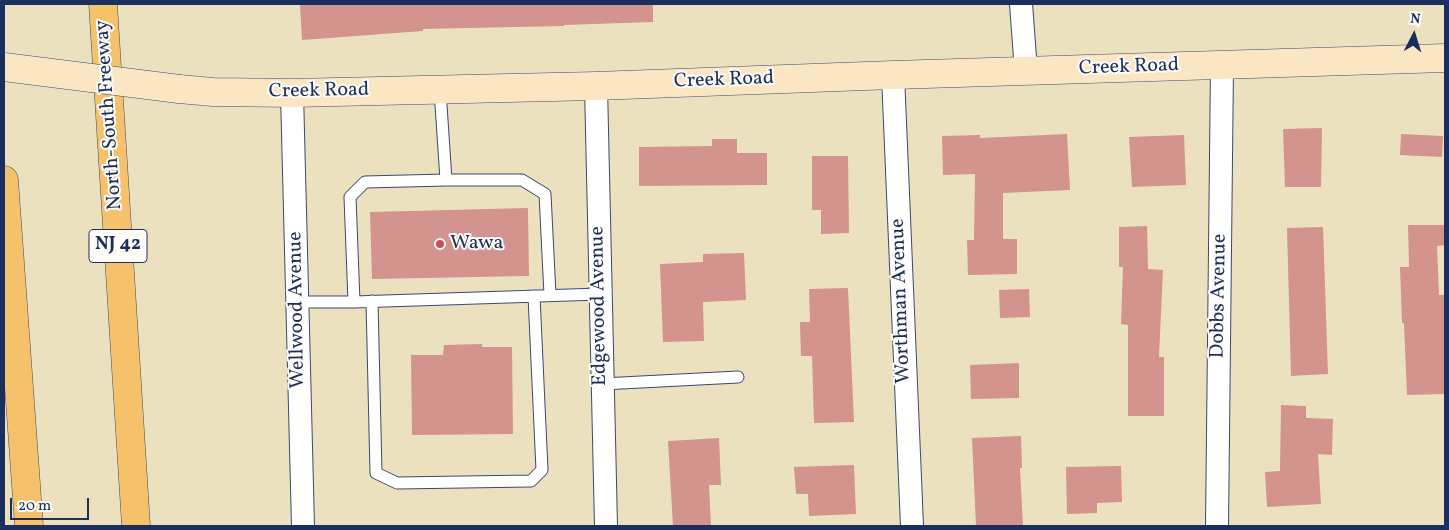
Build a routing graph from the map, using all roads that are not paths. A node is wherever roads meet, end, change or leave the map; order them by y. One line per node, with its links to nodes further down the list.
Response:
1 (103, 4): 22 (highway, North-South Freeway / NJ 42)
2 (1021, 4): 6 (street)
3 (1445, 58): 4 (main road, Creek Road)
4 (1222, 65): 6 (main road, Creek Road); 26 (street, Dobbs Avenue)
5 (4, 67): 10 (main road, Creek Road, bridge)
6 (1026, 71): 7 (main road, Creek Road)
7 (893, 75): 8 (main road, Creek Road); 25 (street, Worthman Avenue)
8 (596, 86): 9 (main road, Creek Road); 13 (street, Edgewood Avenue)
9 (440, 90): 10 (main road, Creek Road); 12 (lane)
10 (292, 93): 17 (street, Wellwood Avenue)
11 (4, 180): 21 (highway)
12 (446, 180): 14 (lane); 18 (lane)
13 (600, 294): 14 (lane); 20 (street, Edgewood Avenue)
14 (550, 295): 15 (lane)
15 (534, 296): 16 (lane); 16 (lane)
16 (372, 301): 18 (lane)
17 (298, 302): 18 (lane); 23 (street, Wellwood Avenue)
18 (354, 302)
19 (738, 377): 20 (lane)
20 (602, 384): 24 (street, Edgewood Avenue)
21 (29, 526)
22 (138, 526)
23 (303, 526)
24 (606, 526)
25 (912, 526)
26 (1218, 526)

